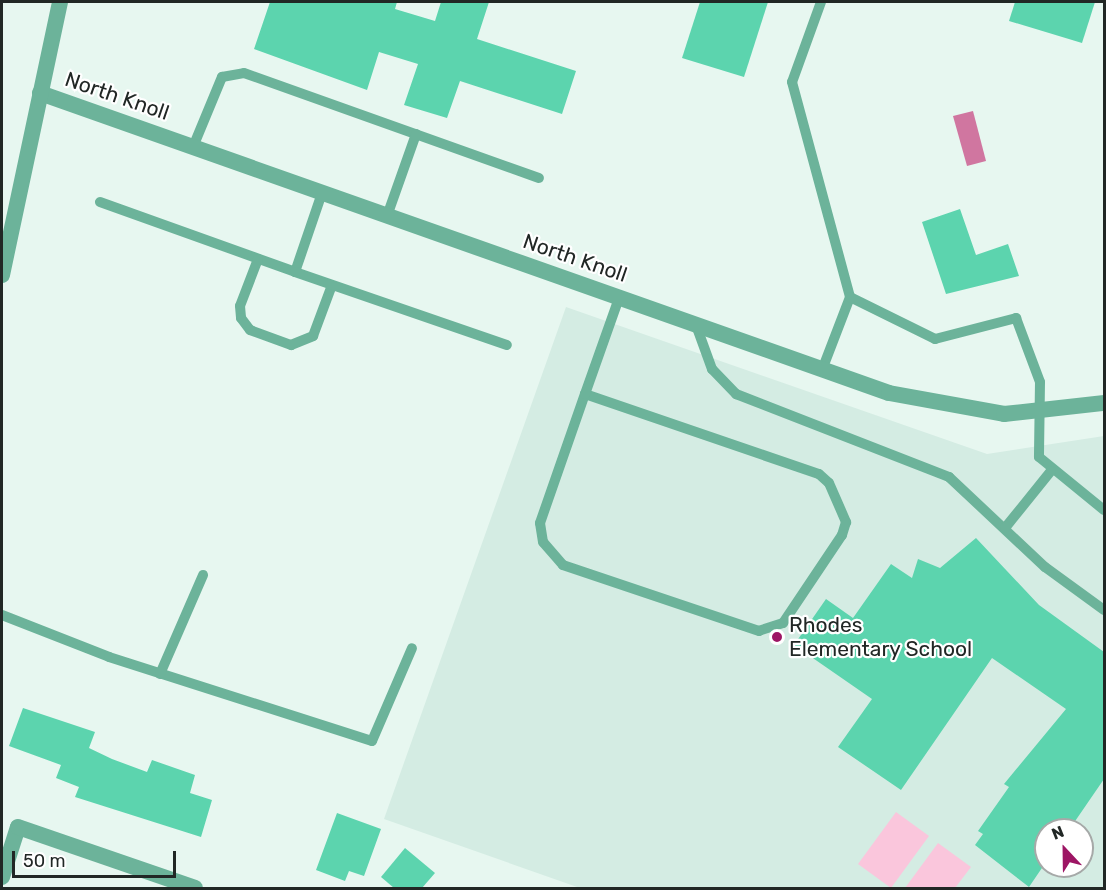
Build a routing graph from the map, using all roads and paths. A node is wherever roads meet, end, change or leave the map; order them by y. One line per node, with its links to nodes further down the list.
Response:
1 (60, 2): 3 (street)
2 (820, 2): 14 (lane)
3 (40, 93): 5 (street, North Knoll); 12 (street)
4 (416, 134): 5 (lane); 6 (lane); 9 (lane)
5 (193, 147): 7 (street, North Knoll)
6 (539, 178)
7 (322, 192): 9 (street, North Knoll); 11 (lane)
8 (100, 202): 10 (lane)
9 (387, 216): 15 (street, North Knoll)
10 (258, 259): 11 (lane); 13 (lane)
11 (295, 272): 13 (lane)
12 (2, 275)
13 (332, 285): 17 (lane)
14 (850, 297): 18 (lane); 21 (lane)
15 (619, 298): 16 (street, North Knoll); 19 (lane)
16 (696, 325): 18 (street, North Knoll); 24 (lane)
17 (507, 345)
18 (822, 370): 21 (street, North Knoll)
19 (585, 394): 19 (lane)
20 (1104, 403): 21 (street, North Knoll)
21 (1038, 413): 22 (lane)
22 (1051, 471): 23 (lane); 24 (lane)
23 (1104, 510)
24 (1005, 528): 26 (lane)
25 (203, 575): 29 (lane)
26 (1104, 610)
27 (2, 615): 29 (lane)
28 (412, 648): 29 (lane)
29 (160, 674)
30 (2, 877): 31 (street)
31 (195, 888)

